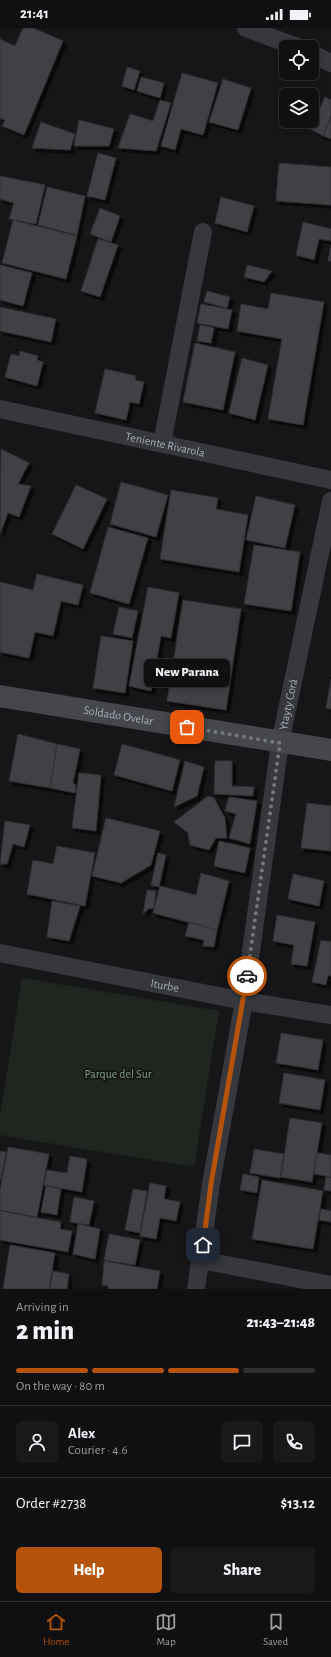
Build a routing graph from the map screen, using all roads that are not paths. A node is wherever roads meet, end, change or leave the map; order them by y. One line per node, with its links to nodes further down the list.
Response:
1 (246, 28): 2 (street)
2 (279, 40)
3 (319, 57): 4 (street)
4 (331, 63)
5 (203, 232): 7 (street)
6 (0, 409): 7 (street, Teniente Rivarola)
7 (162, 444): 8 (street, Teniente Rivarola)
8 (331, 480)
9 (331, 501): 11 (street, Ytayty Corá)
10 (0, 696): 11 (main road, Soldado Ovelar)
11 (280, 743): 12 (main road, Soldado Ovelar); 14 (street, Ytayty Corá)
12 (331, 750)
13 (0, 953): 14 (street, Iturbe)
14 (244, 1000): 15 (street, Iturbe); 16 (street, Ytayty Corá)
15 (331, 1015)
16 (201, 1260): 17 (street); 18 (street, Ytayty Corá)
17 (331, 1285)
18 (196, 1289)

